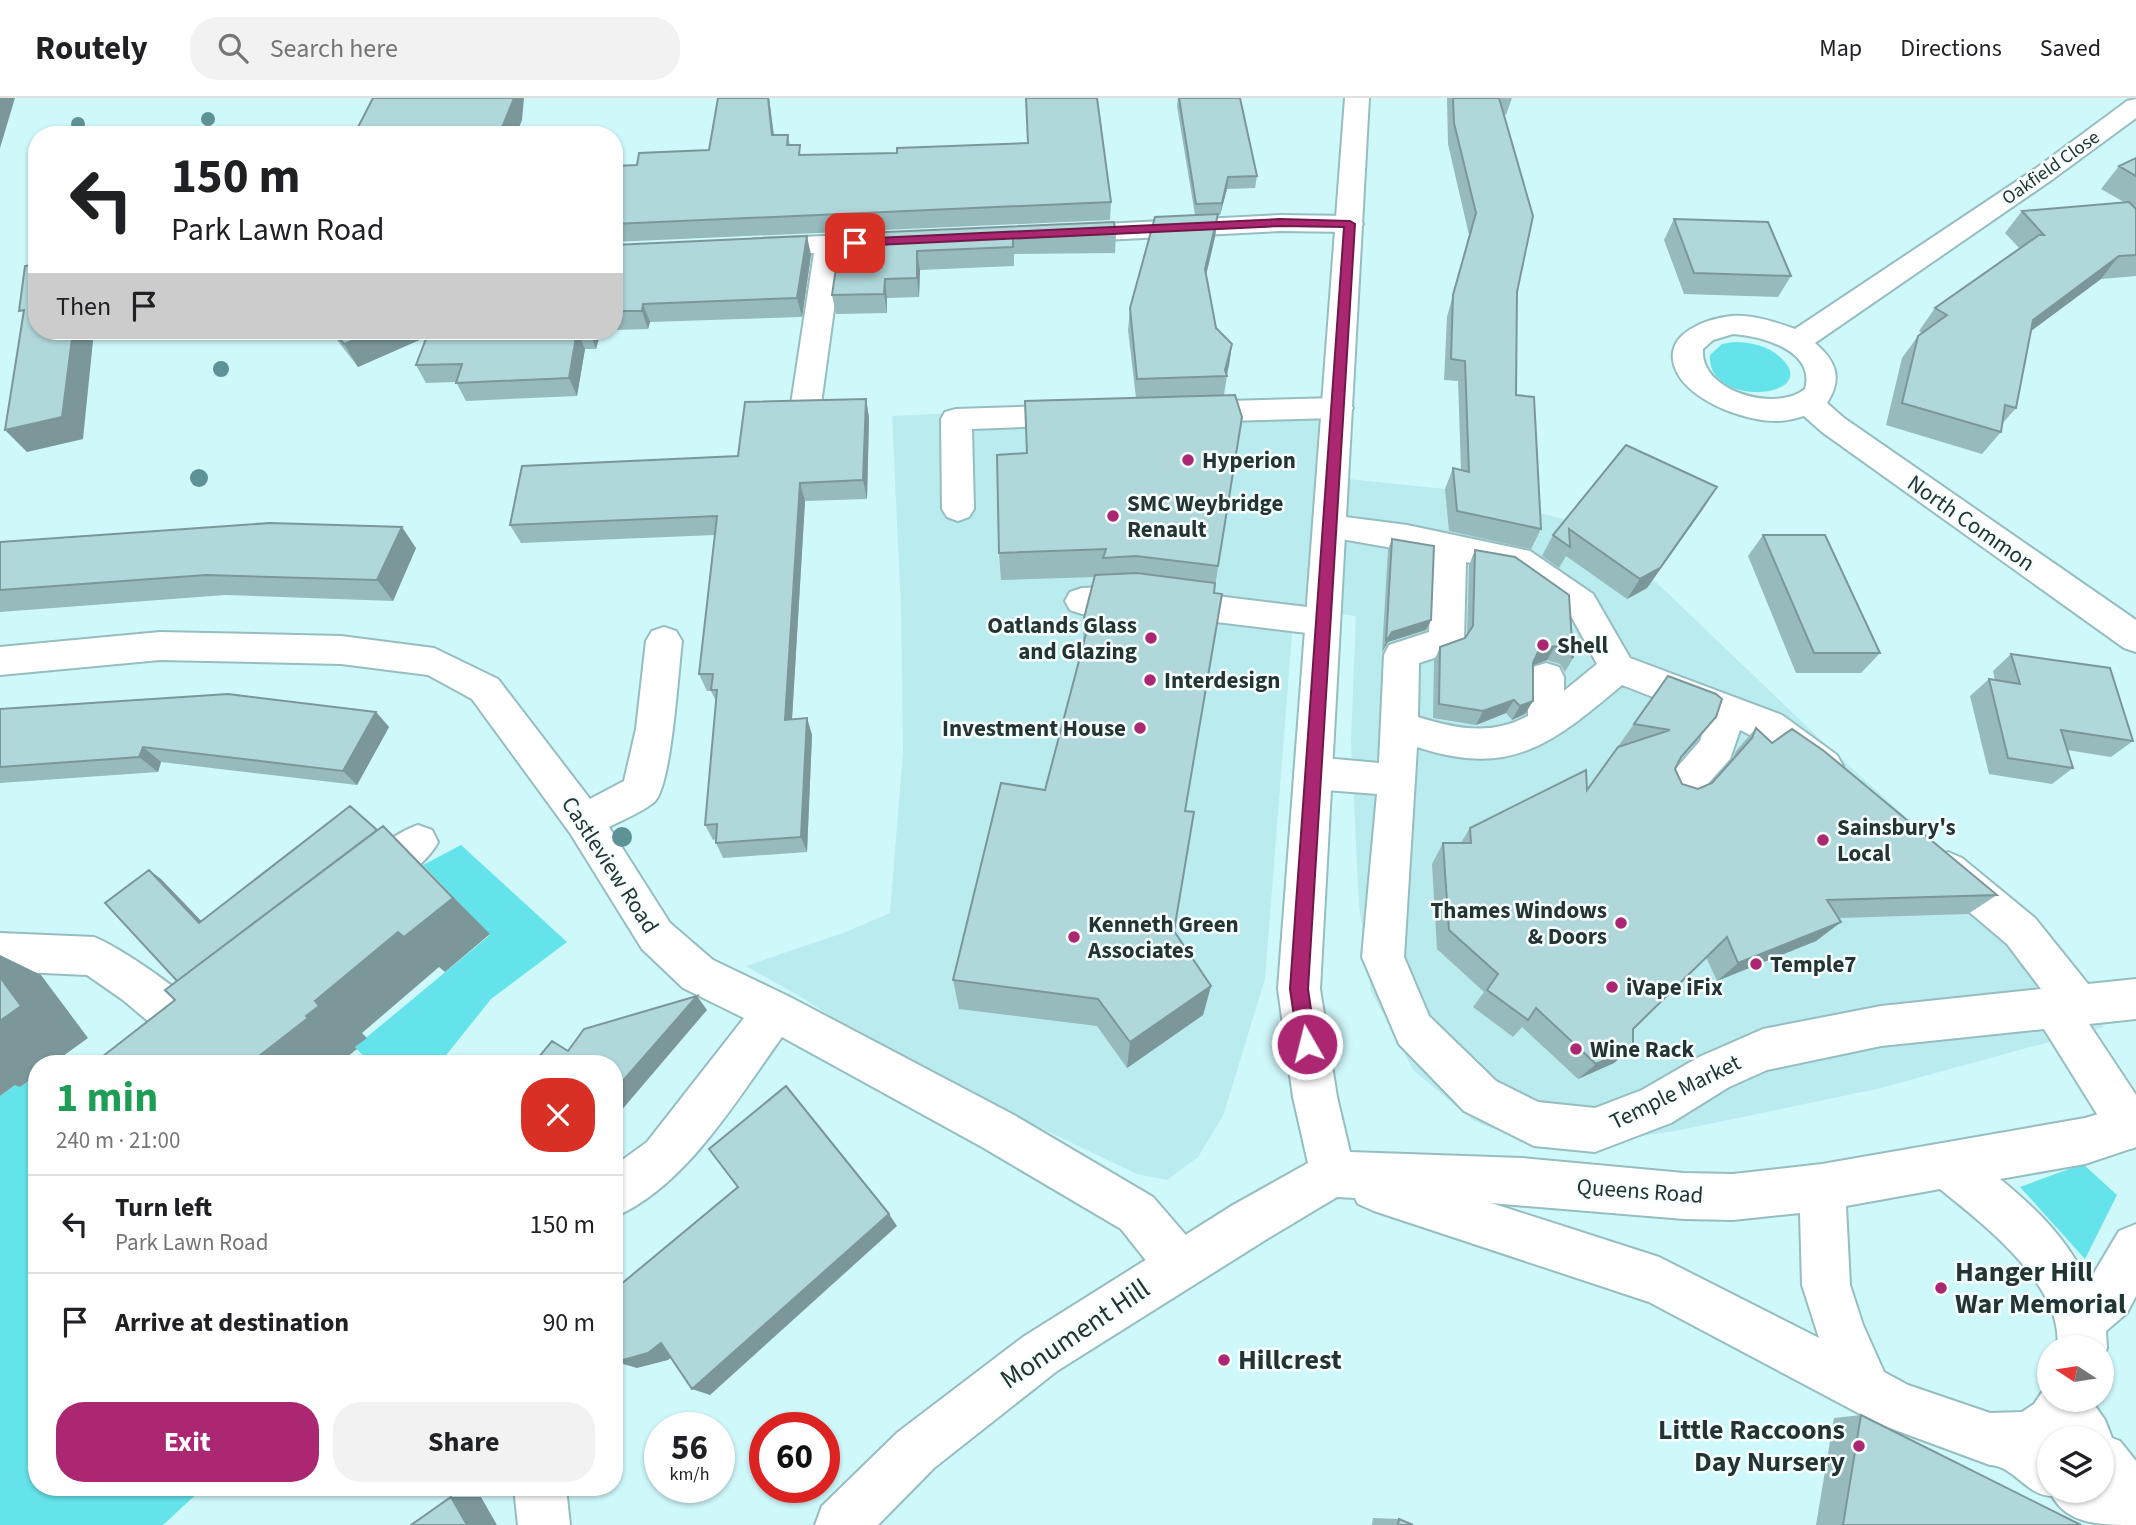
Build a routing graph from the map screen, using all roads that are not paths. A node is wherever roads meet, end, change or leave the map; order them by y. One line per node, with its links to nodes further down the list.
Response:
1 (1357, 98): 3 (street)
2 (2136, 107): 8 (street, Oakfield Close)
3 (1350, 224): 4 (street); 11 (street)
4 (1034, 235)
5 (911, 240): 6 (street)
6 (829, 244): 7 (street); 10 (street)
7 (735, 248)
8 (1796, 342): 9 (street); 9 (street)
9 (1809, 403): 21 (street, North Common)
10 (807, 404)
11 (1338, 408): 12 (street); 15 (street)
12 (1161, 413)
13 (1107, 414): 14 (street)
14 (958, 509)
15 (1330, 527): 16 (street); 20 (street)
16 (1473, 553): 17 (street); 28 (street, Temple Market)
17 (1536, 572): 19 (street); 24 (street)
18 (1082, 601): 20 (street)
19 (1541, 612)
20 (1323, 622): 29 (street)
21 (2136, 638)
22 (664, 641): 33 (street)
23 (0, 661): 33 (street, Castleview Road)
24 (1618, 668): 26 (street); 27 (street)
25 (1546, 677): 27 (street)
26 (1727, 709): 31 (street); 32 (street)
27 (1546, 724): 28 (street)
28 (1399, 725): 30 (street, Temple Market)
29 (1313, 774): 30 (street); 45 (street)
30 (1397, 780): 43 (street, Temple Market)
31 (1847, 785)
32 (1678, 792)
33 (584, 821): 41 (street, Castleview Road)
34 (418, 842): 36 (street)
35 (1919, 845): 40 (street)
36 (332, 908)
37 (0, 952): 38 (street)
38 (215, 999)
39 (2136, 999): 40 (street, Temple Market)
40 (2067, 1007): 42 (street); 43 (street, Temple Market)
41 (775, 1010): 46 (street); 50 (street, Castleview Road)
42 (2134, 1126): 44 (street, Queens Road)
43 (1595, 1130): 48 (street)
44 (1946, 1165): 47 (street, Queens Road); 51 (street)
45 (1333, 1174): 48 (street, Queens Road); 50 (street, Monument Hill); 52 (street)
46 (623, 1187)
47 (1822, 1187): 48 (street, Queens Road); 52 (street)
48 (1595, 1188)
49 (2136, 1248): 51 (street)
50 (1180, 1265): 62 (street, Monument Hill)
51 (2081, 1335)
52 (1867, 1391): 54 (street)
53 (2072, 1415): 54 (street)
54 (2009, 1440): 55 (street)
55 (2037, 1462)
56 (2114, 1474): 58 (street)
57 (541, 1496): 61 (street)
58 (2136, 1502)
59 (2093, 1503): 60 (street)
60 (2136, 1522)
61 (544, 1525)
62 (841, 1525)

